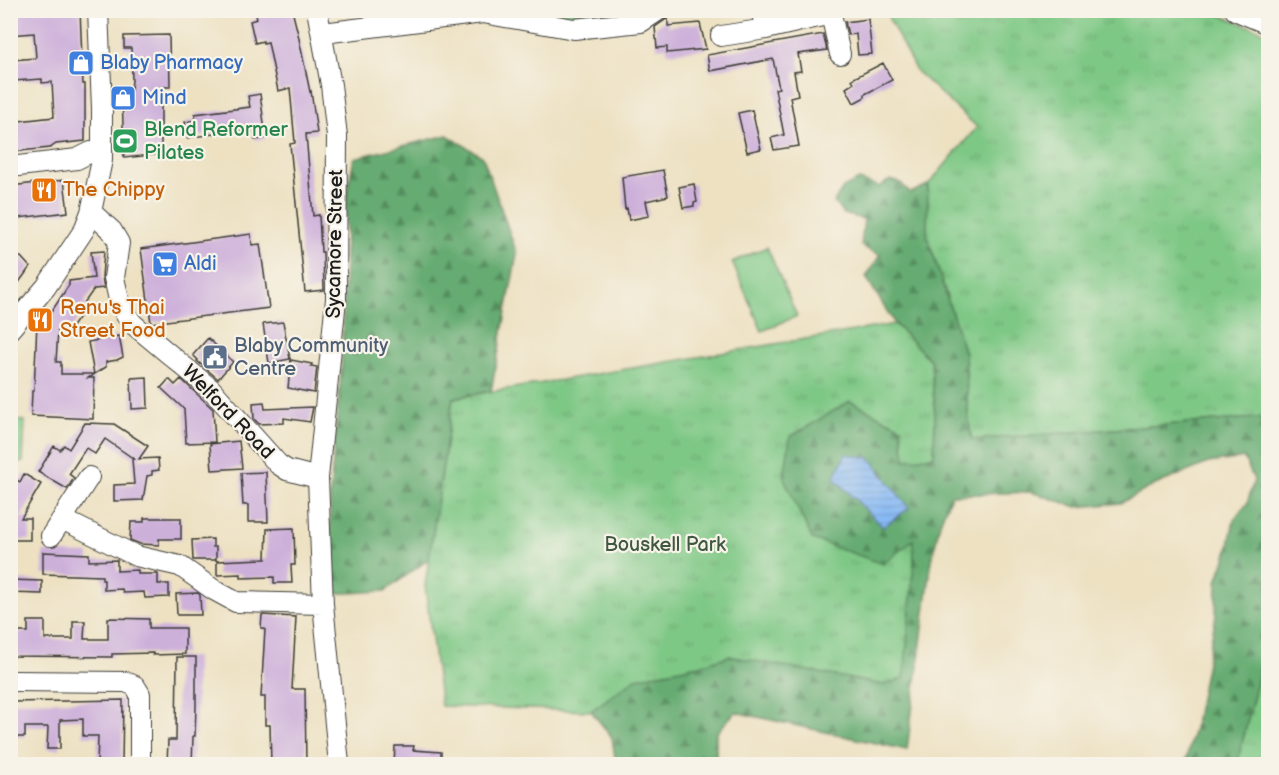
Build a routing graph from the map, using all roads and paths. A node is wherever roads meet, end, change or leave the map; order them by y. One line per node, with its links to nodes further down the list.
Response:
1 (98, 10): 12 (street)
2 (317, 10): 7 (street, Sycamore Street)
3 (659, 10): 7 (street)
4 (1235, 10): 5 (street)
5 (1266, 19)
6 (763, 20): 8 (street); 9 (street)
7 (323, 33): 15 (street, Sycamore Street)
8 (721, 36)
9 (840, 54)
10 (91, 152): 11 (street)
11 (10, 167)
12 (91, 212): 13 (street); 15 (street, Welford Road)
13 (10, 329)
14 (88, 477): 16 (street)
15 (318, 478): 18 (street)
16 (62, 519): 17 (street); 18 (street)
17 (51, 536)
18 (323, 604): 21 (street)
19 (10, 681): 20 (street)
20 (140, 765)
21 (339, 765)

